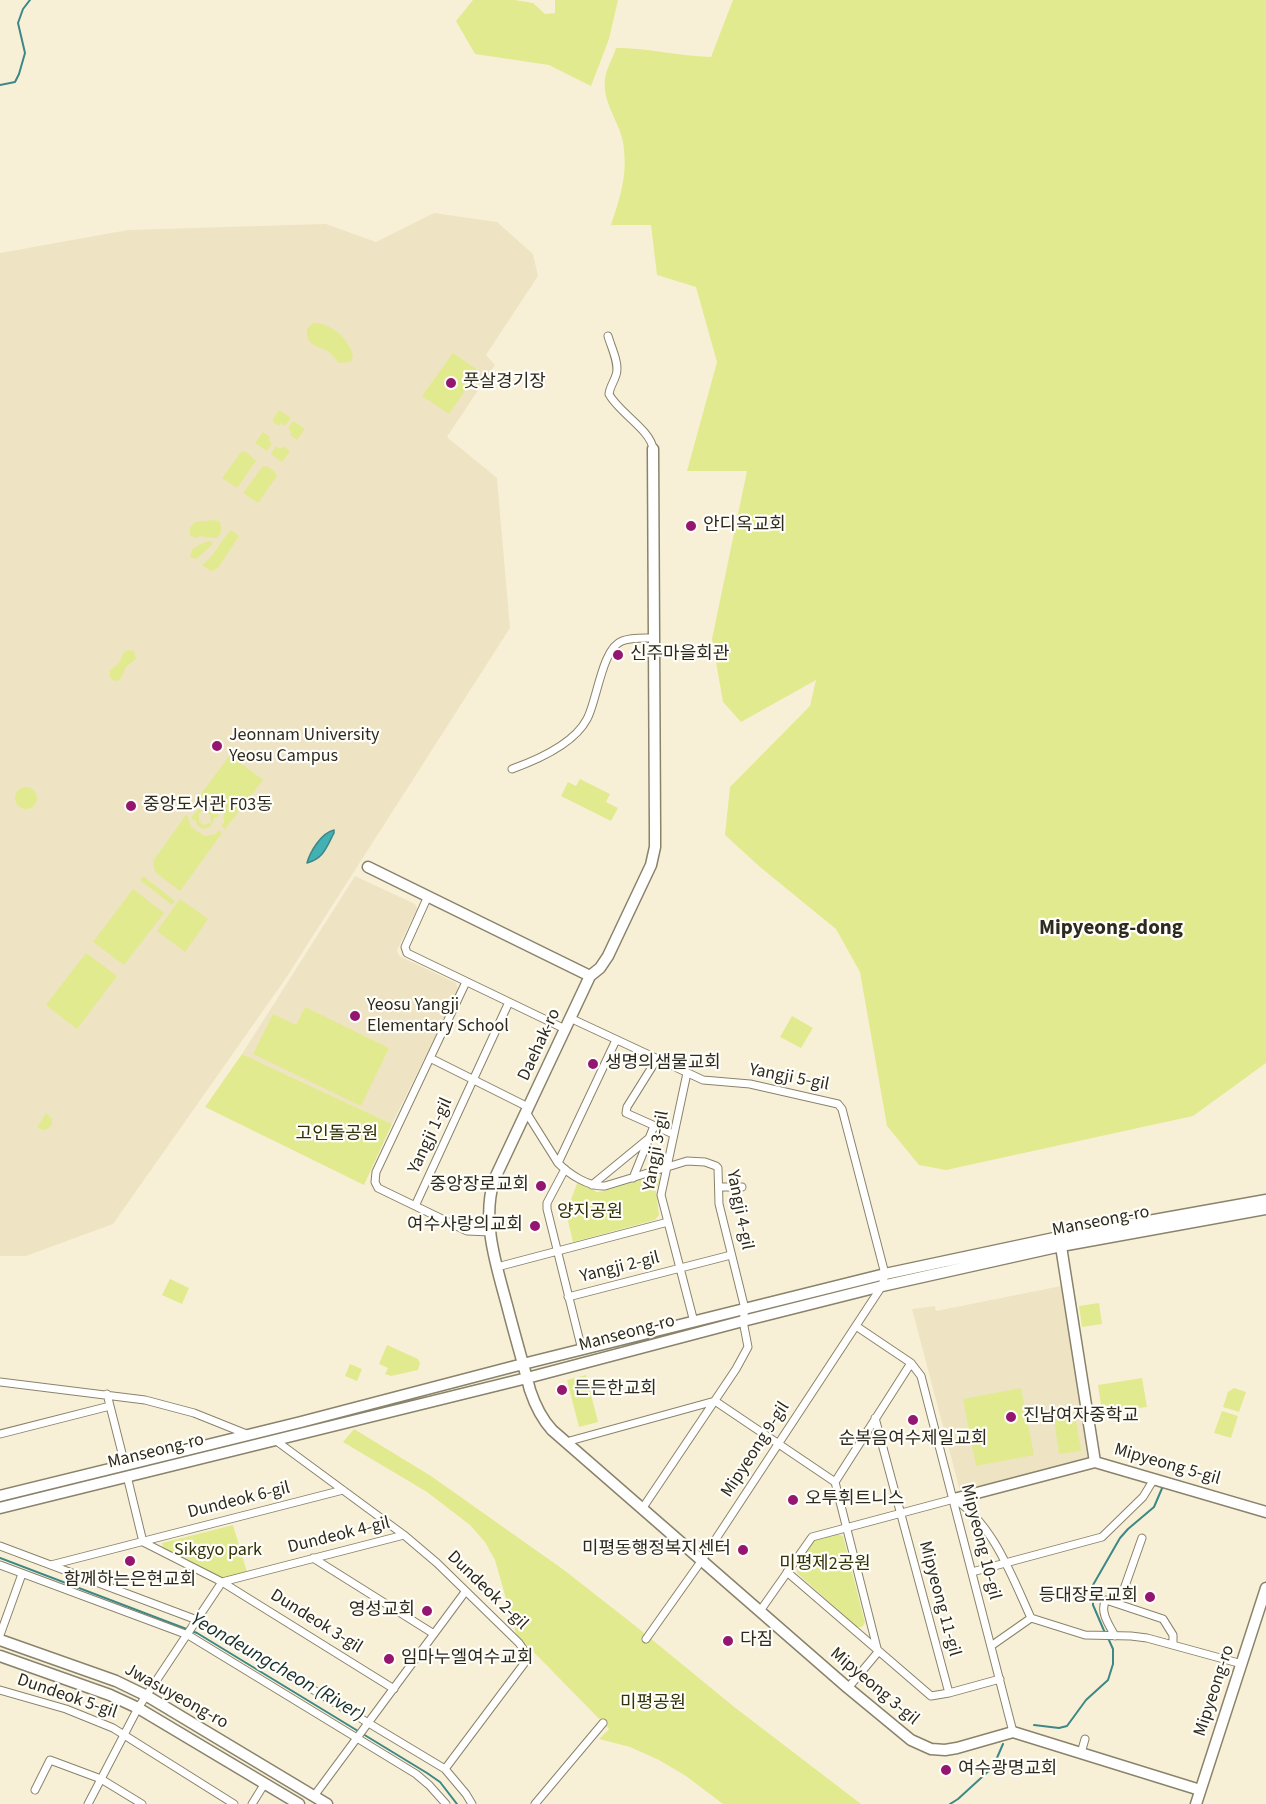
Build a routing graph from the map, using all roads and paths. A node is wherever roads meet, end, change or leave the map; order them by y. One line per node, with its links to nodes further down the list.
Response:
1 (608, 336): 2 (street)
2 (653, 449): 3 (street, Daehak-ro)
3 (654, 638): 4 (street); 7 (street, Daehak-ro)
4 (512, 769)
5 (368, 867): 6 (street)
6 (428, 896): 7 (street); 8 (street)
7 (590, 976): 10 (street, Daehak-ro)
8 (466, 982): 9 (street); 13 (street, Yangji 1-gil)
9 (509, 1002): 11 (street); 16 (street, Yangji 1-gil)
10 (570, 1018): 11 (street, Daehak-ro); 12 (street, Yangji 5-gil)
11 (565, 1029): 17 (street, Daehak-ro)
12 (616, 1040): 14 (street, Yangji 5-gil); 21 (street)
13 (430, 1058): 16 (street); 29 (street, Yangji 1-gil)
14 (657, 1059): 15 (street, Yangji 5-gil); 18 (street)
15 (687, 1073): 19 (street, Yangji 3-gil); 38 (street, Yangji 5-gil)
16 (474, 1079): 17 (street); 29 (street, Yangji 1-gil)
17 (527, 1109): 21 (street); 32 (street, Daehak-ro)
18 (654, 1126): 19 (street); 20 (street)
19 (674, 1134): 22 (street, Yangji 3-gil)
20 (648, 1139): 24 (street); 25 (street)
21 (558, 1163): 23 (street)
22 (666, 1167): 24 (street); 26 (street, Yangji 4-gil); 31 (street, Yangji 3-gil)
23 (565, 1170): 25 (street); 34 (street, Yangji 2-gil)
24 (633, 1178): 25 (street)
25 (592, 1185)
26 (718, 1187): 27 (street); 35 (street, Yangji 4-gil)
27 (742, 1187)
28 (1266, 1200): 33 (street, Manseong-ro)
29 (415, 1206): 32 (street, Yangji 1-gil)
30 (1266, 1209): 33 (street, Manseong-ro)
31 (668, 1222): 34 (street, Yangji 2-gil); 37 (street, Yangji 3-gil)
32 (491, 1232): 36 (street, Daehak-ro)
33 (1060, 1242): 38 (street, Manseong-ro); 39 (street, Manseong-ro); 58 (street)
34 (556, 1251): 36 (street, Yangji 2-gil); 40 (street, Yangji 2-gil)
35 (732, 1255): 37 (street); 41 (street, Yangji 4-gil)
36 (497, 1267): 46 (street, Daehak-ro)
37 (679, 1268): 40 (street, Yangji 2-gil); 42 (street, Yangji 3-gil)
38 (885, 1274): 39 (street, Mipyeong 9-gil); 41 (street, Manseong-ro)
39 (882, 1286): 41 (street, Manseong-ro); 43 (street, Mipyeong 9-gil)
40 (568, 1297): 44 (street, Yangji 2-gil)
41 (744, 1315): 42 (street, Manseong-ro); 47 (street, Manseong-ro); 50 (street)
42 (694, 1322): 44 (street, Manseong-ro)
43 (856, 1326): 45 (street, Mipyeong 10-gil); 57 (street, Mipyeong 9-gil)
44 (582, 1350): 46 (street, Manseong-ro)
45 (911, 1363): 52 (street); 64 (street, Mipyeong 10-gil)
46 (523, 1364): 47 (street, Mipyeong 3-gil); 54 (street, Manseong-ro)
47 (527, 1378): 55 (street, Manseong-ro); 56 (street, Mipyeong 3-gil)
48 (0, 1382): 49 (street)
49 (107, 1394): 51 (street); 54 (street)
50 (715, 1401): 56 (street); 57 (street); 66 (street)
51 (110, 1406): 53 (street); 59 (street)
52 (875, 1418): 61 (street); 68 (street)
53 (0, 1434)
54 (249, 1435): 59 (street, Manseong-ro)
55 (275, 1440): 59 (street, Manseong-ro); 62 (street, Dundeok 2-gil)
56 (566, 1442): 66 (street, Mipyeong 3-gil)
57 (778, 1444): 61 (street); 75 (street, Mipyeong 9-gil)
58 (1095, 1461): 60 (street, Mipyeong 5-gil); 64 (street, Mipyeong 5-gil)
59 (126, 1471): 63 (street, Manseong-ro); 65 (street, Manseong-ro); 72 (street)
60 (1154, 1479): 67 (street, Mipyeong 5-gil); 76 (street)
61 (835, 1482): 69 (street)
62 (343, 1490): 70 (street, Dundeok 2-gil); 72 (street, Dundeok 6-gil)
63 (0, 1496)
64 (954, 1499): 68 (street); 76 (street); 80 (street, Mipyeong 10-gil)
65 (0, 1508)
66 (642, 1509): 75 (street, Mipyeong 3-gil)
67 (1266, 1512)
68 (901, 1513): 69 (street); 104 (street, Mipyeong 11-gil)
69 (846, 1527): 79 (street); 96 (street)
70 (404, 1535): 74 (street, Dundeok 4-gil); 84 (street, Dundeok 2-gil)
71 (1142, 1538): 85 (street)
72 (143, 1542): 78 (street, Dundeok 6-gil); 82 (street)
73 (0, 1546): 78 (street)
74 (313, 1558): 82 (street, Dundeok 4-gil); 89 (street)
75 (702, 1560): 86 (street, Mipyeong 3-gil); 93 (street, Mipyeong 9-gil)
76 (1006, 1563): 80 (street); 87 (street)
77 (0, 1565): 81 (street)
78 (51, 1565): 88 (street)
79 (787, 1572): 86 (street); 96 (street)
80 (972, 1572): 95 (street, Mipyeong 10-gil)
81 (22, 1574): 90 (street); 92 (street)
82 (222, 1582): 88 (street); 102 (street, Dundeok 3-gil)
83 (1266, 1588): 98 (street, Mipyeong-ro)
84 (465, 1592): 89 (street); 117 (street, Dundeok 2-gil)
85 (1119, 1603): 91 (street); 94 (street)
86 (760, 1611): 101 (street, Mipyeong 3-gil)
87 (1031, 1618): 91 (street); 95 (street)
88 (197, 1620): 90 (street); 108 (street)
89 (434, 1634): 102 (street)
90 (188, 1635): 106 (street); 114 (street)
91 (1113, 1636): 94 (street)
92 (0, 1637): 100 (street, Jwasuyeong-ro)
93 (646, 1640)
94 (1173, 1644): 98 (street)
95 (991, 1646): 99 (street, Mipyeong 10-gil)
96 (878, 1652): 101 (street); 104 (street)
97 (1, 1658): 105 (street, Jwasuyeong-ro)
98 (1242, 1664): 120 (street, Mipyeong-ro)
99 (1000, 1679): 104 (street); 111 (street, Mipyeong 10-gil)
100 (116, 1681): 105 (street); 106 (street, Jwasuyeong-ro)
101 (848, 1688): 111 (street, Mipyeong 3-gil)
102 (394, 1689): 108 (street)
103 (0, 1690): 112 (street, Dundeok 5-gil)
104 (949, 1693)
105 (110, 1695): 107 (street, Jwasuyeong-ro)
106 (147, 1696): 107 (street); 109 (street, Jwasuyeong-ro)
107 (138, 1708): 112 (street, Dundeok 5-gil); 113 (street, Jwasuyeong-ro)
108 (369, 1722): 114 (street); 117 (street)
109 (192, 1723): 113 (street); 122 (street, Jwasuyeong-ro)
110 (603, 1723): 131 (street)
111 (1013, 1732): 116 (street)
112 (124, 1734): 118 (street, Dundeok 5-gil); 125 (street, Dundeok 5-gil)
113 (184, 1736): 119 (street, Jwasuyeong-ro)
114 (357, 1739): 122 (street); 129 (street)
115 (1085, 1739): 116 (street)
116 (1081, 1753): 120 (street)
117 (445, 1769): 130 (street)
118 (101, 1779): 121 (street); 123 (street, Dundeok 5-gil); 124 (street)
119 (264, 1783): 126 (street); 127 (street, Jwasuyeong-ro)
120 (1200, 1790): 132 (street, Mipyeong-ro)
121 (35, 1791)
122 (314, 1796): 128 (street, Jwasuyeong-ro)
123 (88, 1804)
124 (142, 1804)
125 (234, 1804)
126 (252, 1804)
127 (299, 1804)
128 (327, 1804)
129 (446, 1804)
130 (472, 1804)
131 (535, 1804)
132 (1196, 1804)

